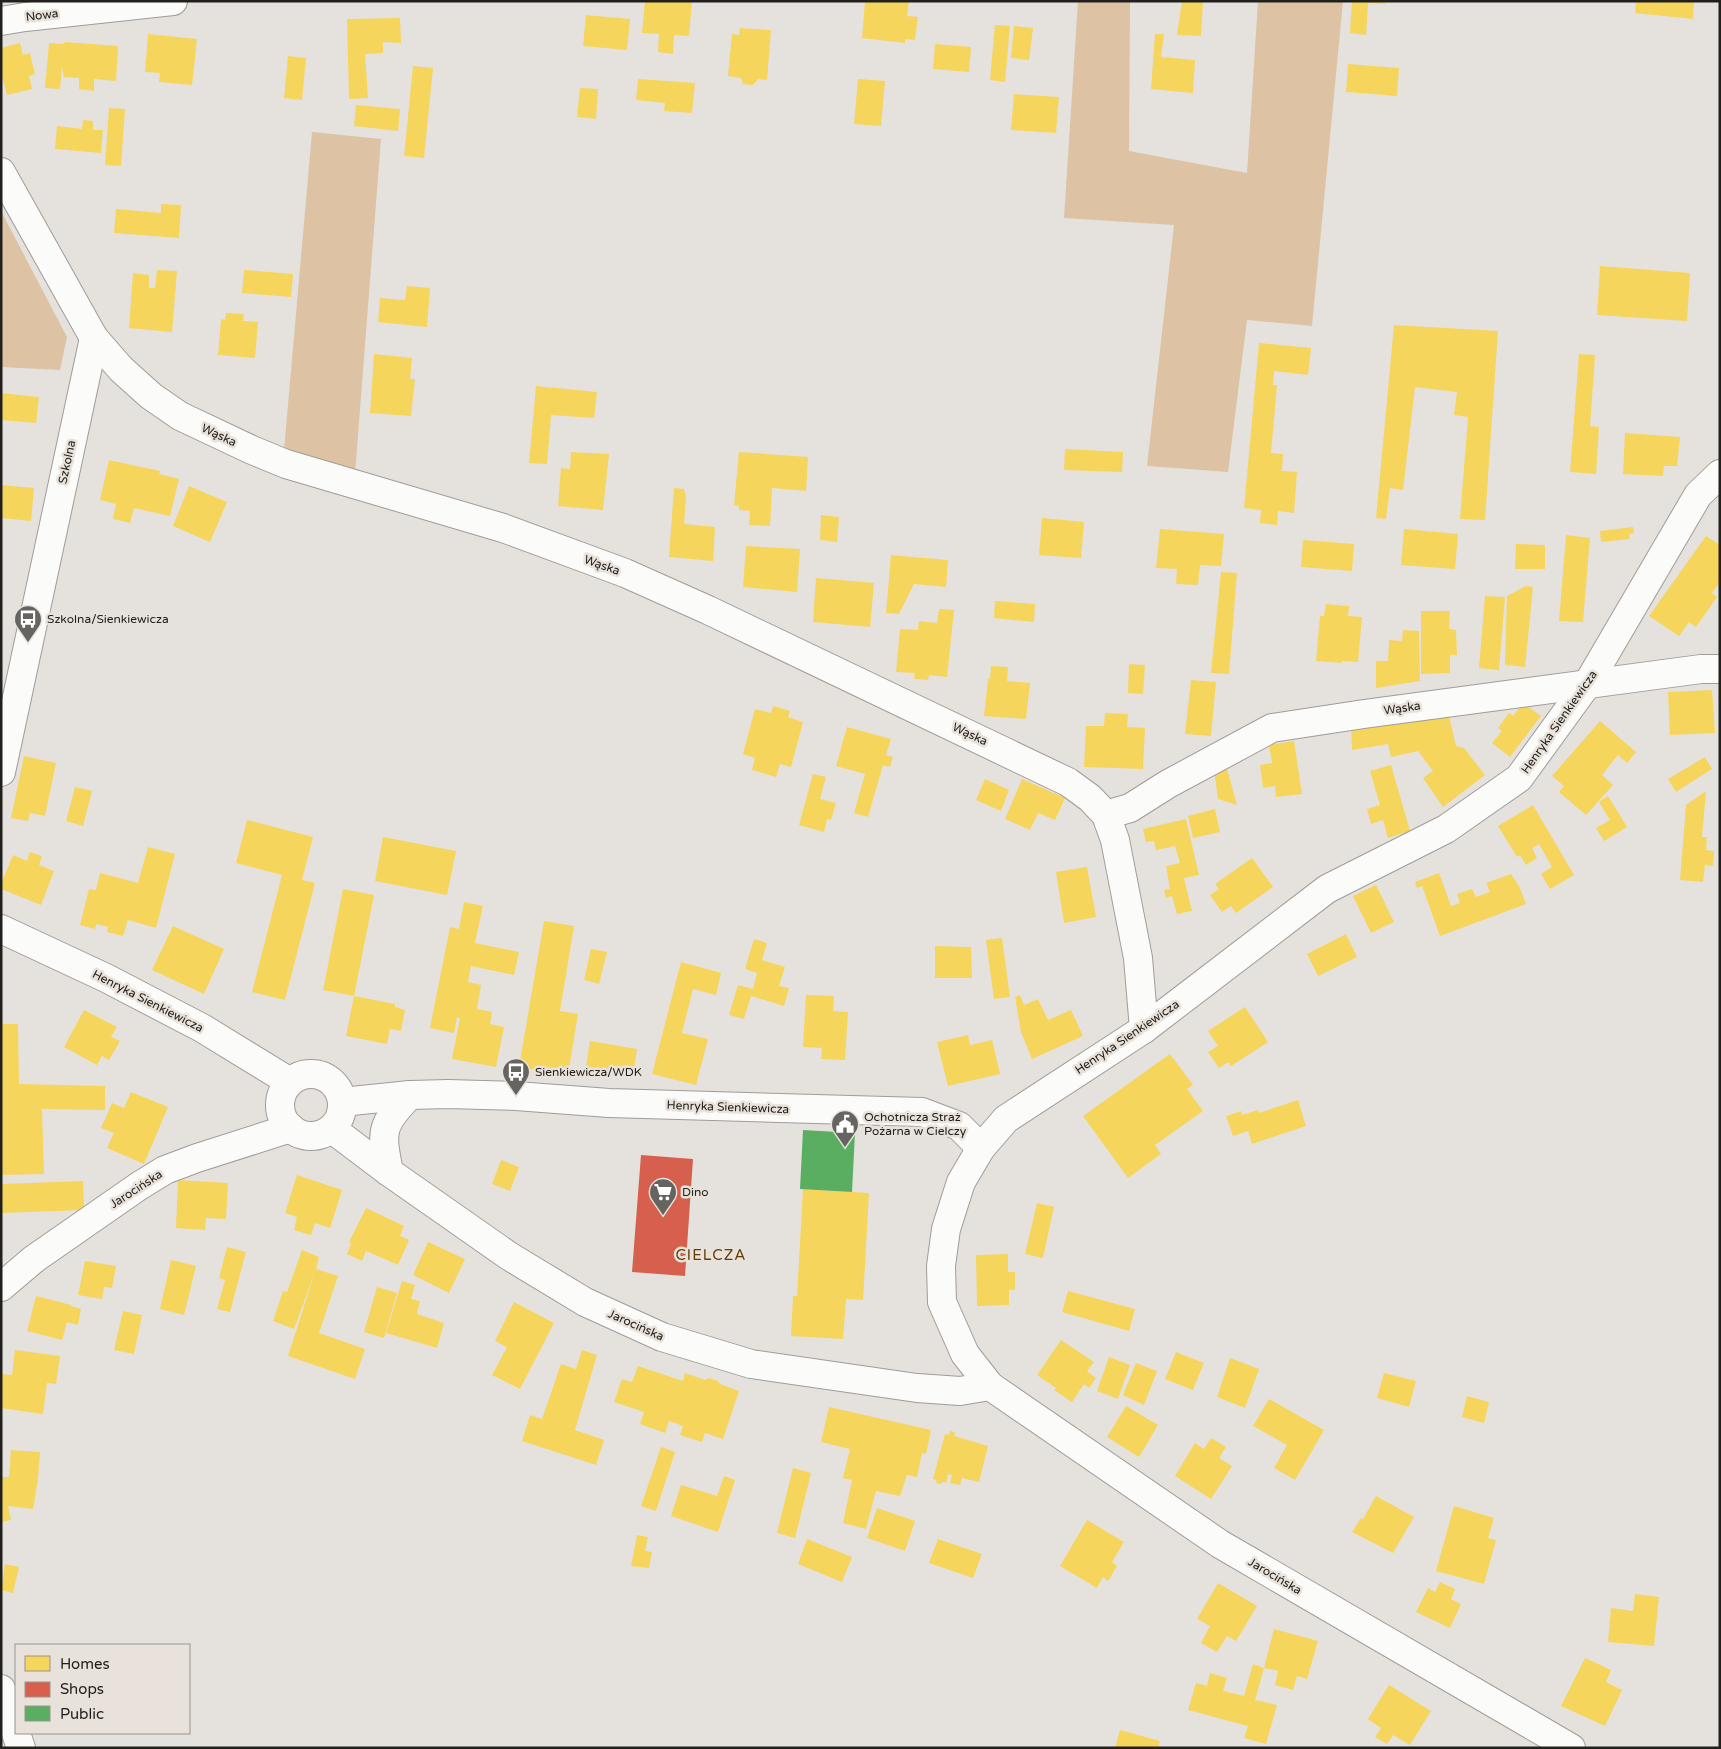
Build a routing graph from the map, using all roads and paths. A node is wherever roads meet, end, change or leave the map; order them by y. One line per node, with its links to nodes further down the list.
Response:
1 (173, 1): 2 (street, Nowa)
2 (1, 21)
3 (1, 172): 4 (street)
4 (94, 338): 8 (street, Szkolna); 9 (street, Wąska)
5 (1720, 474): 7 (street, Henryka Sienkiewicza)
6 (1720, 669): 7 (street, Wąska)
7 (1588, 683): 9 (street, Wąska); 11 (street, Henryka Sienkiewicza)
8 (1, 772)
9 (1106, 815): 11 (street, Wąska)
10 (1, 929): 12 (street, Henryka Sienkiewicza)
11 (1144, 1029): 17 (street, Henryka Sienkiewicza)
12 (290, 1082): 14 (street); 15 (street)
13 (410, 1095): 14 (street, Henryka Sienkiewicza); 17 (street, Henryka Sienkiewicza); 18 (street)
14 (342, 1102): 16 (street)
15 (291, 1128): 16 (street); 19 (street, Jarocińska)
16 (332, 1128): 18 (street, Jarocińska)
17 (981, 1148): 20 (street, Jarocińska)
18 (389, 1172): 20 (street, Jarocińska)
19 (1, 1287)
20 (990, 1386): 25 (street, Jarocińska)
21 (1, 1689): 22 (street)
22 (15, 1730)
23 (16, 1734): 24 (street)
24 (21, 1748)
25 (1570, 1748)

